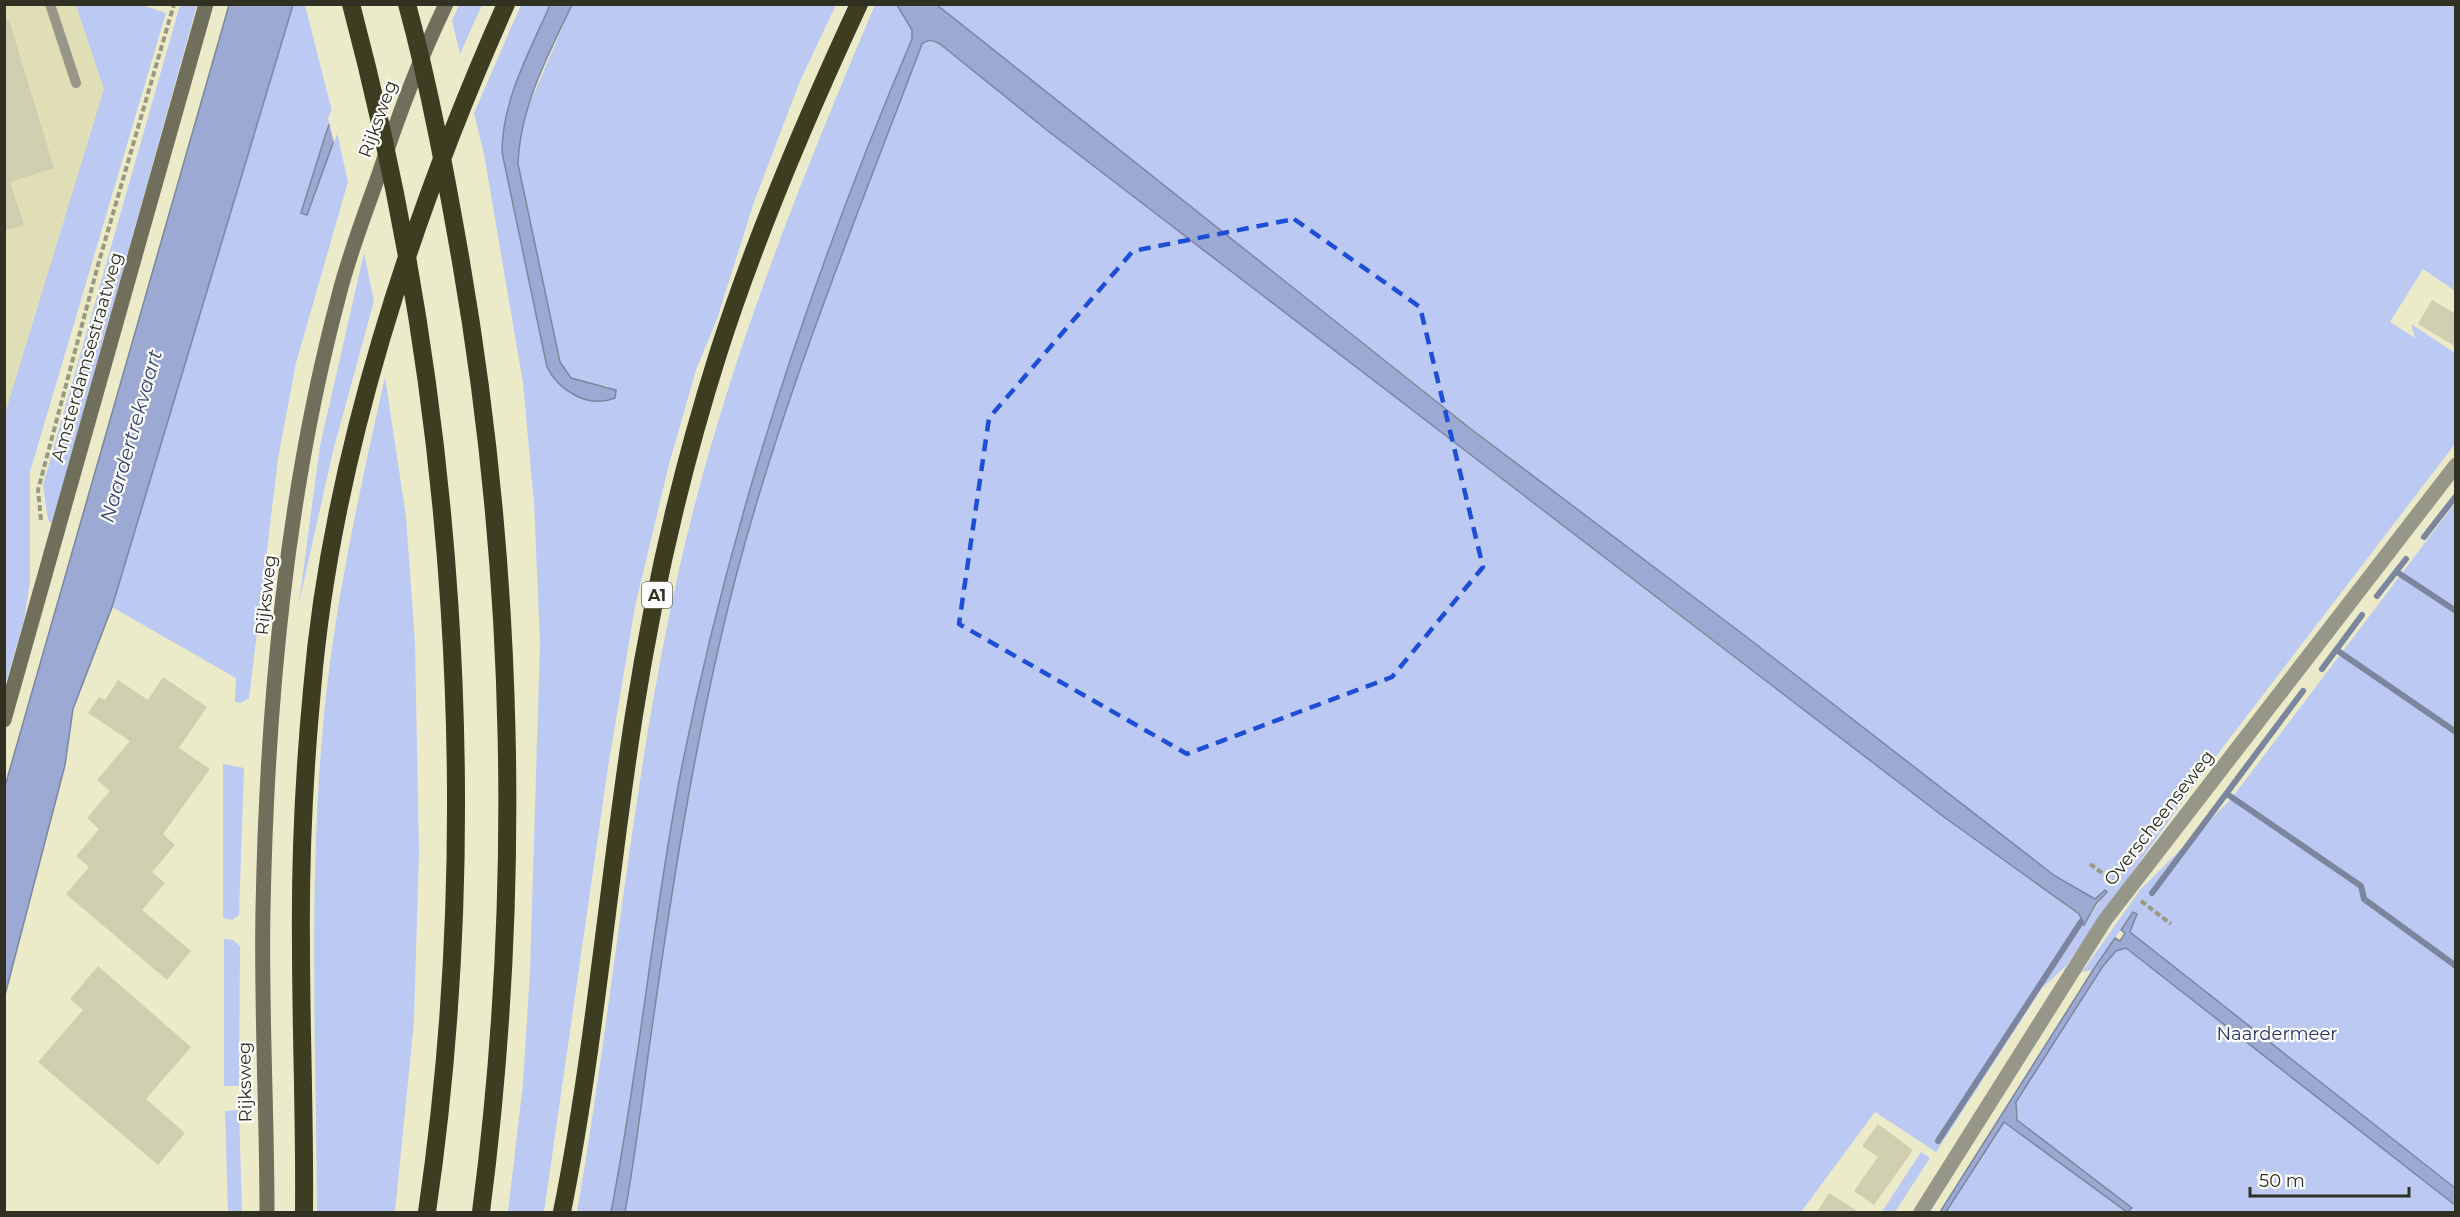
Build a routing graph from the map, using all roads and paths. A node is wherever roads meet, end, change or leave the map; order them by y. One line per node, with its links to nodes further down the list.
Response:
1 (51, 4): 9 (lane)
2 (174, 4): 11 (path)
3 (206, 4): 11 (main road, Amsterdamsestraatweg)
4 (351, 4): 19 (highway)
5 (406, 4): 20 (highway)
6 (446, 4): 17 (main road, Rijksweg)
7 (506, 4): 18 (highway)
8 (859, 4): 21 (highway, A1)
9 (76, 83)
10 (2456, 465): 22 (street, Overscheenseweg)
11 (51, 558): 12 (main road, Amsterdamsestraatweg)
12 (4, 720)
13 (2090, 864): 14 (path)
14 (2109, 877)
15 (2147, 906): 16 (path)
16 (2172, 924)
17 (267, 1212)
18 (304, 1212)
19 (427, 1212)
20 (481, 1212)
21 (562, 1212)
22 (1921, 1212)

